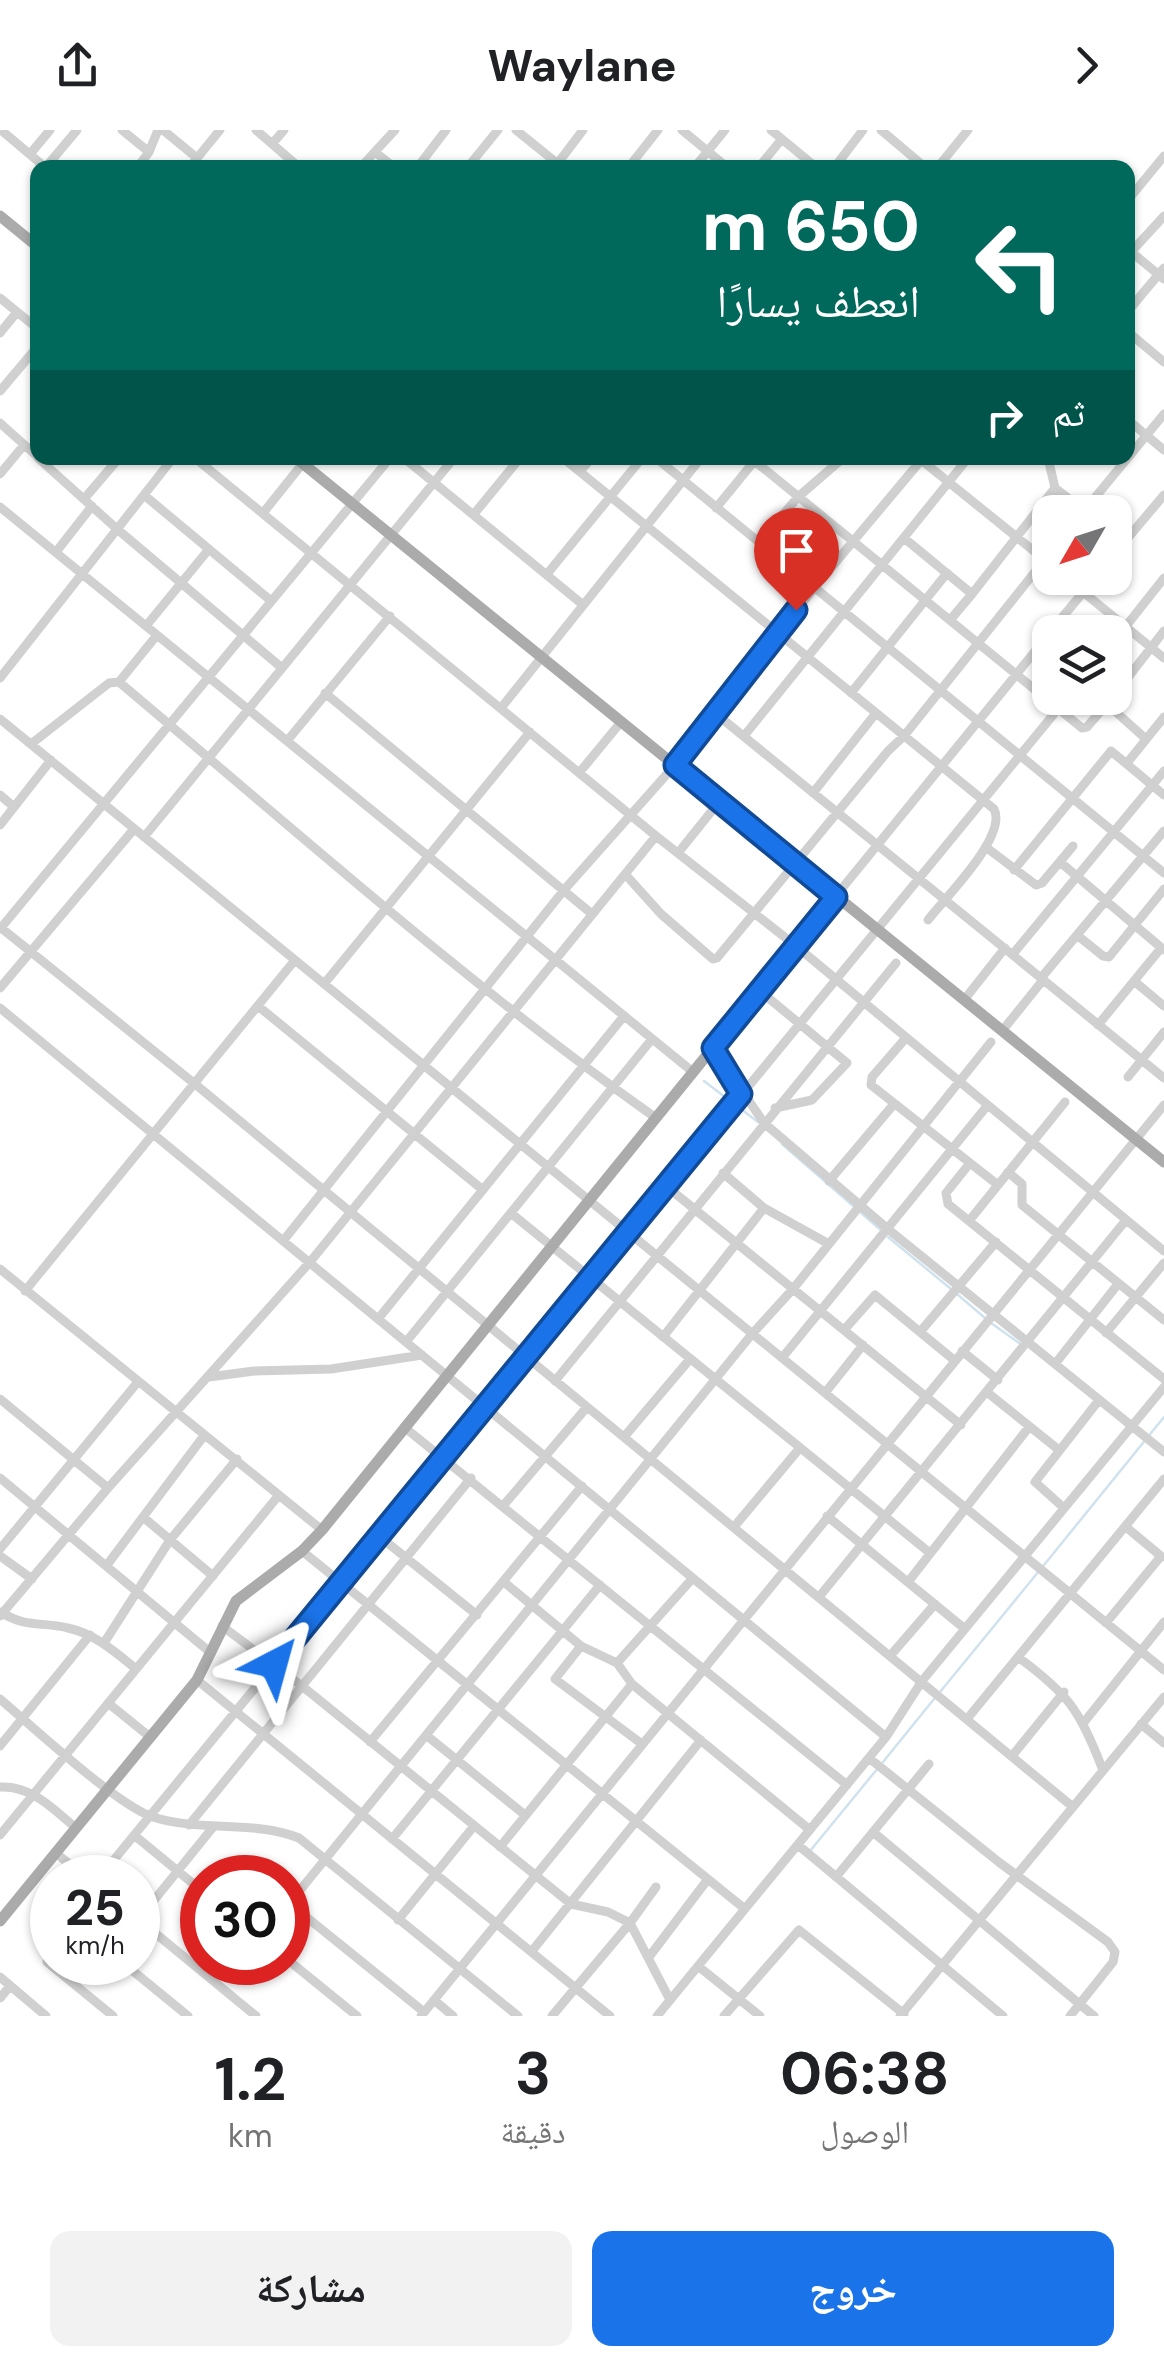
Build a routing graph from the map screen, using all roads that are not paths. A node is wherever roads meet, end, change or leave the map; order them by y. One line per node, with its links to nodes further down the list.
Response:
1 (1, 130): 28 (street)
2 (50, 130): 28 (street)
3 (77, 130): 32 (street)
4 (122, 130): 26 (street)
5 (160, 130): 26 (street); 30 (street)
6 (220, 130): 30 (street)
7 (256, 130): 24 (street)
8 (284, 130): 24 (street)
9 (394, 130): 27 (street)
10 (446, 130): 37 (street)
11 (498, 130): 38 (street)
12 (516, 130): 39 (street)
13 (583, 130): 40 (street)
14 (658, 130): 41 (street)
15 (682, 130): 25 (street)
16 (725, 130): 25 (street)
17 (771, 130): 22 (street)
18 (863, 130): 46 (street)
19 (881, 130): 23 (street)
20 (902, 130): 23 (street)
21 (968, 130): 48 (street)
22 (782, 140): 44 (street); 45 (street)
23 (894, 140): 47 (street)
24 (272, 144): 34 (street)
25 (708, 151): 42 (street); 43 (street)
26 (149, 152): 33 (street)
27 (375, 152): 35 (street); 36 (street)
28 (30, 154): 31 (street)
29 (1164, 156): 49 (street)
30 (197, 158)
31 (37, 160)
32 (52, 160)
33 (143, 160)
34 (291, 160)
35 (368, 160)
36 (385, 160)
37 (422, 160)
38 (474, 160)
39 (553, 160)
40 (564, 160)
41 (634, 160)
42 (701, 160)
43 (719, 160)
44 (765, 160)
45 (807, 160)
46 (840, 160)
47 (917, 160)
48 (944, 160)
49 (1135, 191)
50 (0, 216): 52 (main road)
51 (1164, 216): 53 (street)
52 (30, 240)
53 (1135, 244)
54 (1135, 254): 55 (street)
55 (1162, 274): 57 (street)
56 (0, 298): 58 (street)
57 (1135, 303)
58 (17, 312): 59 (street); 60 (street)
59 (30, 322)
60 (0, 334)
61 (1135, 338): 63 (street)
62 (30, 355): 64 (street)
63 (1164, 362)
64 (0, 390)
65 (1164, 414): 68 (street)
66 (0, 423): 69 (street)
67 (1135, 426): 68 (street)
68 (1146, 435): 70 (street); 72 (street)
69 (24, 445): 71 (street); 99 (street)
70 (1135, 448)
71 (30, 450)
72 (1164, 450)
73 (47, 465): 97 (street)
74 (56, 465): 97 (street)
75 (114, 465): 110 (street)
76 (168, 465): 104 (street)
77 (204, 465): 114 (street)
78 (297, 465): 114 (street)
79 (306, 465): 111 (main road)
80 (384, 465): 111 (street)
81 (413, 465): 101 (street)
82 (448, 465): 101 (street)
83 (514, 465): 115 (street)
84 (572, 465): 98 (street)
85 (586, 465): 98 (street)
86 (636, 465): 108 (street)
87 (665, 465): 100 (street)
88 (695, 465): 100 (street)
89 (749, 465): 113 (street)
90 (761, 465): 109 (street)
91 (836, 465): 109 (street)
92 (914, 465): 122 (street)
93 (928, 465): 102 (street)
94 (962, 465): 102 (street)
95 (1050, 465): 103 (street)
96 (1121, 465): 106 (street)
97 (52, 470): 110 (street)
98 (580, 471): 108 (street)
99 (0, 474)
100 (683, 480): 113 (street); 116 (street)
101 (434, 482): 115 (street); 119 (street)
102 (949, 482): 120 (street); 121 (street)
103 (1056, 488): 105 (street); 121 (street)
104 (144, 495): 117 (street); 125 (street)
105 (1064, 495)
106 (1097, 495)
107 (1164, 495): 118 (street)
108 (610, 496): 116 (street); 131 (street)
109 (798, 496): 122 (street); 123 (street)
110 (88, 503): 117 (street); 126 (street)
111 (352, 503): 119 (main road); 127 (street)
112 (0, 506): 126 (street)
113 (716, 508): 123 (street)
114 (263, 514): 127 (street)
115 (474, 514): 131 (street)
116 (645, 526): 142 (street); 153 (street)
117 (117, 529): 130 (street); 134 (street)
118 (1132, 533)
119 (391, 535): 135 (street); 159 (main road)
120 (904, 538): 128 (street); 129 (street)
121 (1017, 538): 124 (street); 137 (street)
122 (853, 540): 128 (street); 136 (street)
123 (759, 543): 136 (street)
124 (1032, 548)
125 (208, 549): 134 (street); 141 (street)
126 (56, 552): 130 (street)
127 (310, 552): 135 (street); 141 (street)
128 (883, 564): 140 (street); 143 (street)
129 (947, 573): 137 (street); 140 (street)
130 (82, 574): 149 (street); 166 (street)
131 (546, 574): 142 (street)
132 (1032, 578): 155 (street)
133 (1164, 578): 147 (street)
134 (182, 582): 149 (street); 152 (street)
135 (350, 584): 146 (street); 162 (street)
136 (814, 588): 143 (street); 153 (street)
137 (972, 594): 148 (street)
138 (1081, 595): 144 (street)
139 (1087, 595): 145 (street)
140 (926, 599): 148 (street); 156 (street)
141 (270, 600): 152 (street)
142 (582, 604): 159 (street)
143 (844, 612): 156 (street); 160 (street)
144 (1064, 615)
145 (1111, 615)
146 (390, 616): 170 (street); 172 (street)
147 (1132, 618)
148 (951, 620): 155 (street)
149 (146, 626): 154 (street)
150 (1164, 631): 157 (street)
151 (1132, 632): 157 (street)
152 (243, 634): 162 (street); 165 (street)
153 (778, 634): 160 (street); 174 (street)
154 (157, 635): 165 (street); 167 (street)
155 (979, 642): 164 (street); 169 (street)
156 (888, 647): 169 (street); 171 (street)
157 (1151, 647): 161 (street); 163 (street)
158 (1032, 655): 164 (street)
159 (541, 656): 172 (street); 183 (main road)
160 (806, 658): 171 (street); 186 (street)
161 (1164, 658)
162 (282, 668): 173 (street)
163 (1132, 672)
164 (1017, 673): 168 (street); 182 (street)
165 (208, 676): 173 (street); 184 (street)
166 (0, 678)
167 (119, 682): 184 (street); 190 (street)
168 (1032, 686)
169 (940, 690): 182 (street); 187 (street)
170 (325, 693): 189 (street); 208 (street)
171 (851, 693): 175 (street)
172 (501, 708): 185 (street)
173 (248, 710): 189 (street); 192 (street)
174 (715, 713): 186 (street); 195 (street)
175 (876, 713): 187 (street); 200 (street)
176 (1052, 715): 191 (street)
177 (1067, 715): 178 (street)
178 (1096, 715)
179 (1126, 715): 188 (street)
180 (1164, 717): 188 (street)
181 (0, 719): 190 (street)
182 (978, 721): 191 (street); 196 (street)
183 (621, 722): 195 (main road); 198 (street)
184 (169, 724): 192 (street); 206 (street)
185 (530, 732): 198 (street); 208 (street)
186 (744, 736): 200 (street)
187 (904, 736): 196 (street); 209 (street)
188 (1146, 739): 194 (street)
189 (287, 741): 222 (street)
190 (31, 744): 193 (street)
191 (1019, 755): 203 (street); 204 (street)
192 (208, 758): 215 (street); 235 (street)
193 (50, 760): 206 (street); 207 (street)
194 (1126, 763): 199 (street); 203 (street)
195 (675, 765): 205 (main road); 210 (street)
196 (942, 766): 204 (street); 217 (street)
197 (1164, 771): 199 (street)
198 (580, 773): 210 (street)
199 (1152, 785): 202 (street); 213 (street)
200 (813, 792): 209 (street)
201 (0, 795): 207 (street)
202 (1164, 795)
203 (1073, 798): 213 (street); 225 (street)
204 (982, 800): 219 (street); 229 (street)
205 (719, 802): 220 (street); 224 (main road)
206 (103, 803): 212 (street); 240 (street)
207 (14, 807): 211 (street)
208 (466, 810): 222 (street); 231 (street)
209 (839, 814): 217 (street); 224 (street)
210 (632, 816): 216 (street); 231 (street)
211 (0, 825)
212 (134, 829): 215 (street); 247 (street)
213 (1114, 830): 221 (street); 228 (street)
214 (1164, 831): 221 (street)
215 (144, 836): 248 (street)
216 (656, 836): 220 (street); 227 (street)
217 (878, 845): 229 (street); 232 (street)
218 (1073, 846): 223 (street)
219 (987, 848): 225 (street); 233 (street)
220 (678, 853): 237 (street)
221 (1144, 855): 226 (street); 234 (street)
222 (428, 856): 235 (street); 243 (street)
223 (1060, 862): 225 (street); 228 (street)
224 (796, 864): 232 (main road); 237 (street)
225 (1014, 870)
226 (1164, 873)
227 (625, 874): 236 (street); 237 (street)
228 (1077, 876): 234 (street); 246 (street)
229 (920, 879): 233 (street); 241 (street)
230 (1164, 889): 239 (street)
231 (564, 890): 236 (street); 243 (street)
232 (836, 897): 241 (main road); 244 (main road)
233 (945, 899): 238 (street); 246 (street)
234 (1105, 899): 239 (street); 242 (street)
235 (387, 907): 254 (street); 255 (street)
236 (592, 914): 249 (street)
237 (755, 914): 244 (street)
238 (928, 920)
239 (1134, 925): 242 (street); 245 (street)
240 (0, 928): 247 (street)
241 (878, 931): 252 (street); 258 (main road)
242 (1077, 934): 251 (street)
243 (527, 937): 249 (street); 255 (street)
244 (796, 946): 252 (street); 257 (main road)
245 (1163, 949): 253 (street)
246 (1009, 951): 251 (street); 258 (street)
247 (30, 952): 256 (street); 281 (street)
248 (296, 960): 254 (street); 260 (street)
249 (555, 960): 263 (street); 264 (street)
250 (896, 962): 259 (street)
251 (1042, 979): 266 (street); 267 (street)
252 (837, 980): 259 (street); 265 (street)
253 (1134, 981): 261 (street); 266 (street)
254 (324, 984): 275 (street)
255 (486, 987): 263 (street); 275 (street)
256 (0, 988)
257 (760, 991): 265 (street); 273 (main road)
258 (964, 1000): 267 (main road)
259 (862, 1002): 270 (street); 272 (street)
260 (258, 1006): 281 (street); 290 (street)
261 (1164, 1006)
262 (0, 1008): 295 (street)
263 (515, 1010): 276 (street); 282 (street)
264 (624, 1016): 269 (street); 276 (street)
265 (800, 1023): 272 (street); 284 (street)
266 (1098, 1025): 274 (street)
267 (1002, 1031): 296 (main road)
268 (1164, 1032): 274 (street)
269 (652, 1039): 277 (street); 283 (street)
270 (904, 1039): 280 (street); 286 (street)
271 (992, 1042): 280 (street)
272 (826, 1044): 289 (street); 289 (street)
273 (713, 1048): 277 (main road); 284 (street)
274 (1142, 1060): 278 (street); 279 (street)
275 (424, 1065): 282 (street); 290 (street)
276 (584, 1066): 283 (street); 298 (street)
277 (693, 1072): 291 (main road)
278 (1128, 1077)
279 (1164, 1078)
280 (957, 1082): 288 (street); 293 (street)
281 (195, 1084): 295 (street); 309 (street)
282 (451, 1088): 294 (street); 298 (street)
283 (613, 1088): 291 (street); 302 (street)
284 (741, 1094): 292 (street); 307 (street)
285 (1065, 1102): 297 (street)
286 (894, 1104): 293 (street); 305 (street)
287 (1164, 1105): 296 (street)
288 (987, 1106): 297 (street); 299 (street)
289 (775, 1108): 292 (street)
290 (386, 1112): 294 (street); 309 (street)
291 (656, 1118): 311 (main road)
292 (764, 1123): 304 (street); 305 (street)
293 (922, 1126): 299 (street); 312 (street)
294 (414, 1134): 308 (street); 315 (street)
295 (152, 1135): 322 (street); 340 (street)
296 (1138, 1140): 300 (main road); 310 (street)
297 (1032, 1142): 303 (street); 310 (street)
298 (520, 1144): 302 (street); 308 (street)
299 (952, 1150): 301 (street); 319 (street)
300 (1164, 1162)
301 (970, 1164): 306 (street); 318 (street)
302 (550, 1169): 311 (street); 316 (street)
303 (1008, 1172): 306 (street); 321 (street)
304 (723, 1173): 313 (street); 314 (street)
305 (829, 1181): 312 (street)
306 (998, 1185): 318 (street)
307 (666, 1186): 313 (street); 320 (street)
308 (483, 1190): 332 (street)
309 (323, 1191): 315 (street); 322 (street)
310 (1092, 1192): 317 (street); 321 (street)
311 (589, 1200): 320 (street); 326 (main road)
312 (860, 1206): 319 (street); 325 (street)
313 (694, 1208): 324 (street); 328 (street)
314 (764, 1208): 324 (street); 325 (street)
315 (350, 1212): 329 (street); 332 (street)
316 (512, 1214): 326 (street); 342 (street)
317 (1126, 1220): 327 (street); 330 (street)
318 (970, 1221): 323 (street)
319 (888, 1230): 337 (street); 346 (street)
320 (628, 1232): 328 (street); 335 (street)
321 (1057, 1234): 330 (street); 333 (street)
322 (283, 1240): 329 (street)
323 (996, 1242): 333 (street); 337 (street)
324 (738, 1244): 339 (street); 341 (street)
325 (829, 1244): 339 (street)
326 (551, 1246): 335 (street); 351 (main road)
327 (1164, 1251)
328 (656, 1255): 341 (street); 345 (street)
329 (310, 1262): 348 (street); 368 (street)
330 (1092, 1262): 336 (street); 343 (street)
331 (1164, 1263): 344 (street)
332 (418, 1269): 342 (street); 348 (street)
333 (1028, 1270): 343 (street); 347 (street)
334 (4, 1273): 338 (street); 340 (street)
335 (590, 1278): 345 (street); 362 (street)
336 (1118, 1284): 344 (street); 349 (street)
337 (958, 1286): 347 (street); 353 (street)
338 (0, 1287)
339 (793, 1289): 346 (street); 355 (street)
340 (25, 1291): 372 (street)
341 (700, 1291): 355 (street); 356 (street)
342 (447, 1292): 351 (street); 357 (street)
343 (1063, 1298): 349 (street); 358 (street)
344 (1135, 1298): 350 (street); 354 (street)
345 (618, 1301): 356 (street); 371 (street)
346 (820, 1311): 352 (street); 363 (street)
347 (992, 1313): 358 (street); 360 (street)
348 (378, 1318): 357 (street)
349 (1089, 1320): 354 (street); 366 (street)
350 (1164, 1320)
351 (487, 1325): 362 (street); 367 (main road)
352 (844, 1330): 353 (street); 359 (street)
353 (920, 1332): 365 (street)
354 (1106, 1333): 373 (street)
355 (752, 1334): 363 (street); 369 (street)
356 (663, 1337): 364 (street)
357 (406, 1342): 361 (street)
358 (1028, 1342): 366 (street); 370 (street)
359 (863, 1346): 374 (street); 376 (street)
360 (962, 1350): 365 (street); 370 (street)
361 (422, 1356): 367 (street); 368 (street)
362 (526, 1357): 371 (street); 380 (street)
363 (782, 1358): 374 (street)
364 (690, 1359): 369 (street); 387 (street)
365 (954, 1360): 376 (street)
366 (1055, 1364): 378 (street)
367 (446, 1375): 380 (street); 383 (main road)
368 (208, 1377): 381 (street)
369 (715, 1380): 389 (street); 395 (street)
370 (998, 1380): 375 (street)
371 (555, 1381): 379 (street)
372 (137, 1382): 381 (street); 396 (street)
373 (1164, 1383): 385 (street)
374 (824, 1393): 388 (street)
375 (988, 1393): 382 (street); 384 (street)
376 (926, 1395): 382 (street); 388 (street)
377 (0, 1399): 396 (street)
378 (1099, 1400): 385 (street); 390 (street)
379 (588, 1406): 387 (street); 392 (street)
380 (485, 1407): 392 (street); 393 (street)
381 (174, 1413): 386 (street); 402 (street)
382 (961, 1426): 397 (street)
383 (404, 1427): 393 (street); 415 (main road)
384 (1030, 1427): 390 (street); 407 (street)
385 (1132, 1427): 391 (street); 408 (street)
386 (203, 1437): 394 (street); 411 (street)
387 (624, 1437): 395 (street)
388 (886, 1444): 397 (street); 403 (street)
389 (799, 1449): 403 (street); 414 (street)
390 (1058, 1450): 408 (street)
391 (1164, 1452)
392 (546, 1456): 401 (street); 406 (street)
393 (443, 1458): 399 (street); 417 (street)
394 (237, 1459): 404 (street); 419 (street)
395 (650, 1459): 409 (street); 414 (street)
396 (73, 1460): 402 (street); 405 (street)
397 (922, 1472): 407 (street); 412 (street)
398 (0, 1478): 405 (street)
399 (471, 1478): 406 (street); 425 (street)
400 (1164, 1480): 413 (street)
401 (582, 1486): 409 (street); 418 (street)
402 (108, 1488): 416 (street)
403 (849, 1490): 410 (street); 412 (street)
404 (280, 1495): 415 (street); 430 (street)
405 (35, 1506): 416 (street); 422 (street)
406 (503, 1506): 418 (street)
407 (966, 1508): 423 (street); 424 (street)
408 (1064, 1508): 424 (street)
409 (610, 1509): 427 (street); 432 (street)
410 (828, 1516): 420 (street); 429 (street)
411 (143, 1517): 419 (street); 428 (street)
412 (885, 1518): 420 (street); 423 (street)
413 (1126, 1527): 426 (street); 438 (street)
414 (734, 1528): 429 (street)
415 (322, 1530): 421 (main road)
416 (69, 1534): 428 (street); 431 (street)
417 (378, 1536): 425 (street); 433 (street)
418 (542, 1537): 427 (street); 434 (street)
419 (170, 1540): 430 (street); 437 (street)
420 (862, 1545): 435 (street); 439 (street)
421 (302, 1551): 433 (street); 449 (main road)
422 (0, 1552): 431 (street)
423 (930, 1553): 435 (street)
424 (1024, 1556): 438 (street); 451 (street)
425 (406, 1557): 440 (street); 444 (street)
426 (1162, 1557): 448 (street)
427 (569, 1560): 436 (street); 442 (street)
428 (107, 1565): 437 (street)
429 (785, 1569): 439 (street); 446 (street)
430 (212, 1576): 445 (street)
431 (32, 1579): 443 (street)
432 (692, 1579): 446 (street); 450 (street)
433 (342, 1581): 440 (street); 462 (street)
434 (504, 1582): 442 (street); 444 (street)
435 (908, 1582): 441 (street)
436 (600, 1585): 450 (street); 452 (street)
437 (136, 1588): 445 (street); 454 (street)
438 (1071, 1594): 448 (street); 459 (street)
439 (819, 1597): 458 (street)
440 (370, 1603): 460 (street); 470 (street)
441 (935, 1604): 451 (street); 458 (street)
442 (531, 1606): 452 (street); 468 (street)
443 (1, 1614): 453 (street)
444 (477, 1615): 460 (street)
445 (174, 1620): 457 (street); 463 (street)
446 (744, 1620): 464 (street); 486 (street)
447 (1164, 1622): 456 (street)
448 (1106, 1623): 456 (street)
449 (222, 1626): 457 (main road); 462 (street)
450 (650, 1626): 461 (street); 464 (street)
451 (965, 1629): 467 (street)
452 (562, 1631): 455 (street); 475 (street)
453 (90, 1635): 454 (street); 480 (street)
454 (104, 1643): 463 (street)
455 (581, 1646): 461 (street); 478 (street)
456 (1141, 1652): 465 (street); 481 (street)
457 (211, 1653): 466 (main road)
458 (890, 1656): 467 (street)
459 (1018, 1657): 471 (street); 479 (street)
460 (440, 1662): 468 (street); 488 (street)
461 (617, 1663): 469 (street)
462 (274, 1664): 470 (street); 476 (street)
463 (135, 1668): 474 (street)
464 (704, 1668): 477 (street); 500 (street)
465 (1164, 1670)
466 (197, 1680): 476 (street); 485 (main road)
467 (922, 1682): 479 (street); 486 (street)
468 (468, 1684): 475 (street); 484 (street)
469 (632, 1684): 477 (street); 478 (street)
470 (302, 1686): 483 (street); 488 (street)
471 (1064, 1692): 481 (street); 493 (street)
472 (1164, 1697): 482 (street)
473 (0, 1699): 480 (street)
474 (108, 1703): 485 (street); 492 (street)
475 (498, 1709): 495 (street); 496 (street)
476 (235, 1711): 483 (street); 510 (street)
477 (668, 1713): 487 (street); 490 (street)
478 (605, 1718): 490 (street); 496 (street)
479 (967, 1718): 493 (street)
480 (24, 1719): 491 (street); 492 (street)
481 (1084, 1721): 499 (street)
482 (1141, 1724): 489 (street); 499 (street)
483 (264, 1733): 508 (street); 512 (street)
484 (426, 1735): 495 (street); 498 (street)
485 (150, 1737): 502 (main road)
486 (886, 1737): 494 (street)
487 (701, 1740): 511 (street); 516 (street)
488 (370, 1742): 498 (street)
489 (1164, 1743)
490 (642, 1744): 505 (street)
491 (0, 1746)
492 (66, 1754): 502 (street); 506 (street)
493 (1012, 1756): 507 (street)
494 (869, 1758): 500 (street); 503 (street)
495 (456, 1760): 504 (street); 509 (street)
496 (567, 1764): 505 (street); 509 (street)
497 (929, 1764): 503 (street)
498 (400, 1766): 504 (street); 508 (street)
499 (1102, 1768): 507 (street)
500 (847, 1785): 516 (street)
501 (0, 1786): 506 (street)
502 (108, 1788): 510 (street); 515 (main road)
503 (908, 1789): 517 (street); 530 (street)
504 (431, 1791): 514 (street); 520 (street)
505 (602, 1793): 511 (street); 529 (street)
506 (34, 1794): 515 (street); 518 (street)
507 (1073, 1806): 530 (street)
508 (362, 1814): 520 (street); 526 (street)
509 (525, 1815): 522 (street)
510 (149, 1816): 512 (street); 519 (street)
511 (637, 1822): 533 (street); 537 (street)
512 (189, 1825): 513 (street)
513 (214, 1826): 526 (street); 527 (street)
514 (474, 1826): 522 (street); 528 (street)
515 (76, 1828): 523 (main road)
516 (810, 1830): 521 (street)
517 (873, 1832): 532 (street); 541 (street)
518 (0, 1835)
519 (134, 1835): 525 (street); 527 (street)
520 (392, 1839): 528 (street)
521 (798, 1844): 532 (street); 539 (street)
522 (500, 1846): 529 (street)
523 (56, 1853): 524 (street); 538 (main road)
524 (58, 1855)
525 (118, 1855)
526 (324, 1860): 531 (street); 540 (street)
527 (178, 1871): 535 (street)
528 (436, 1874): 540 (street); 545 (street)
529 (535, 1875): 537 (street); 545 (street)
530 (1019, 1875): 541 (street); 562 (street)
531 (310, 1877)
532 (836, 1877): 549 (street)
533 (708, 1879): 539 (street); 548 (street)
534 (656, 1887): 544 (street)
535 (160, 1893)
536 (0, 1898): 538 (street)
537 (570, 1904): 544 (street); 547 (street)
538 (11, 1907): 542 (main road)
539 (745, 1909): 550 (street)
540 (398, 1920): 551 (street)
541 (979, 1920): 549 (street); 562 (street)
542 (0, 1921)
543 (310, 1922): 564 (street)
544 (630, 1923): 548 (street); 557 (street)
545 (496, 1924): 547 (street); 551 (street)
546 (160, 1938): 569 (street)
547 (532, 1951): 557 (street)
548 (649, 1957): 561 (street)
549 (942, 1965): 565 (street); 579 (street)
550 (698, 1966): 559 (street); 561 (street)
551 (459, 1969): 560 (street); 563 (street)
552 (0, 1976): 556 (street)
553 (310, 1978): 570 (street)
554 (74, 1985): 567 (street)
555 (150, 1985): 568 (street)
556 (10, 1986): 558 (street); 566 (street)
557 (574, 1987): 574 (street); 575 (street)
558 (0, 1998)
559 (740, 1999): 565 (street); 577 (street); 578 (street)
560 (434, 2000): 564 (street); 571 (street)
561 (670, 2000): 576 (street)
562 (1079, 2005): 580 (street); 581 (street)
563 (506, 2006): 572 (street); 573 (street)
564 (422, 2014)
565 (903, 2015)
566 (46, 2016)
567 (112, 2016)
568 (188, 2016)
569 (256, 2016)
570 (357, 2016)
571 (453, 2016)
572 (497, 2016)
573 (518, 2016)
574 (552, 2016)
575 (610, 2016)
576 (657, 2016)
577 (724, 2016)
578 (760, 2016)
579 (1002, 2016)
580 (1070, 2016)
581 (1094, 2016)

